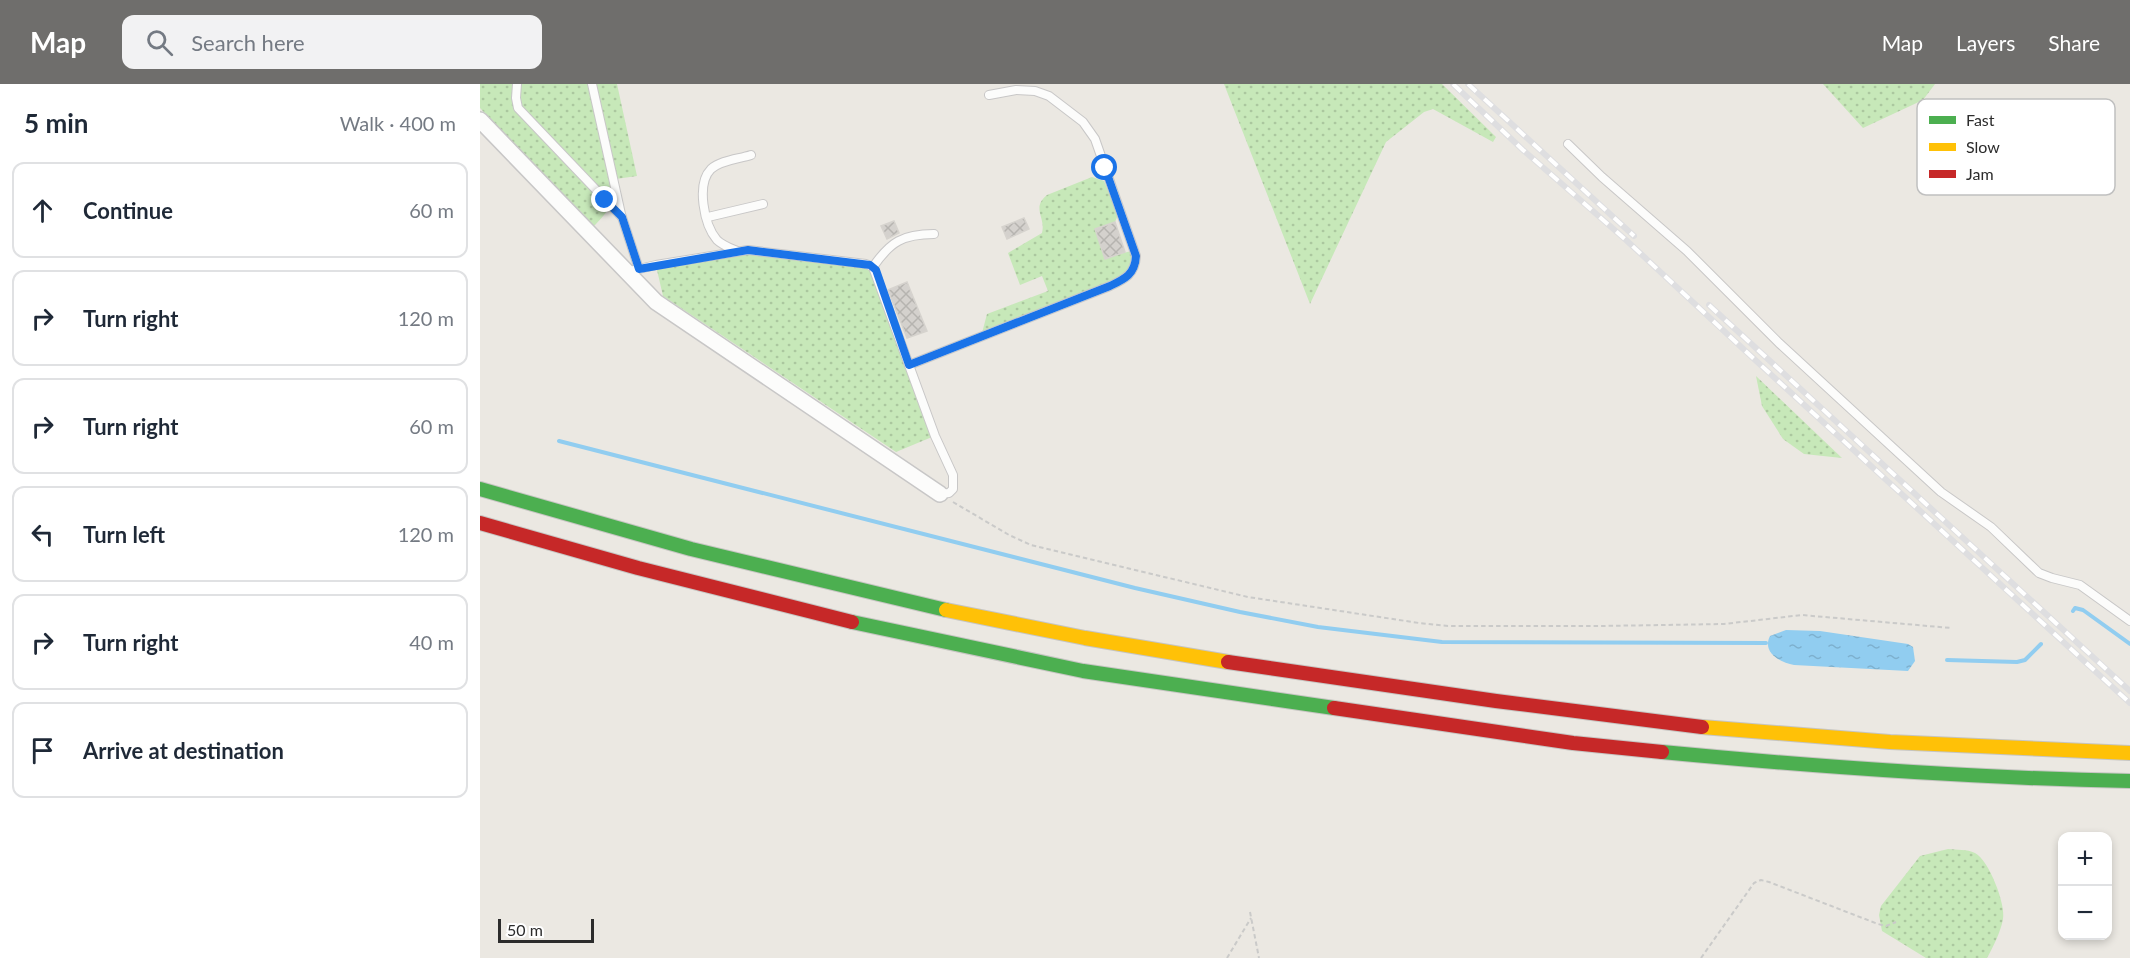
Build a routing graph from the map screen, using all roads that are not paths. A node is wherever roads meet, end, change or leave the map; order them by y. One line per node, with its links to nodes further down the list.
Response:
1 (517, 84): 8 (lane)
2 (592, 84): 8 (lane)
3 (989, 95): 14 (lane)
4 (480, 120): 13 (street)
5 (1568, 144): 18 (lane)
6 (752, 155): 9 (lane)
7 (763, 204): 9 (lane)
8 (622, 217): 13 (lane)
9 (708, 217): 11 (lane)
10 (934, 234): 12 (lane)
11 (737, 251): 12 (lane); 13 (lane)
12 (873, 267): 14 (lane)
13 (632, 271): 16 (street)
14 (909, 365): 16 (lane)
15 (480, 489): 19 (highway)
16 (940, 494)
17 (480, 523): 20 (highway)
18 (2130, 621)
19 (2130, 753)
20 (2130, 781)

